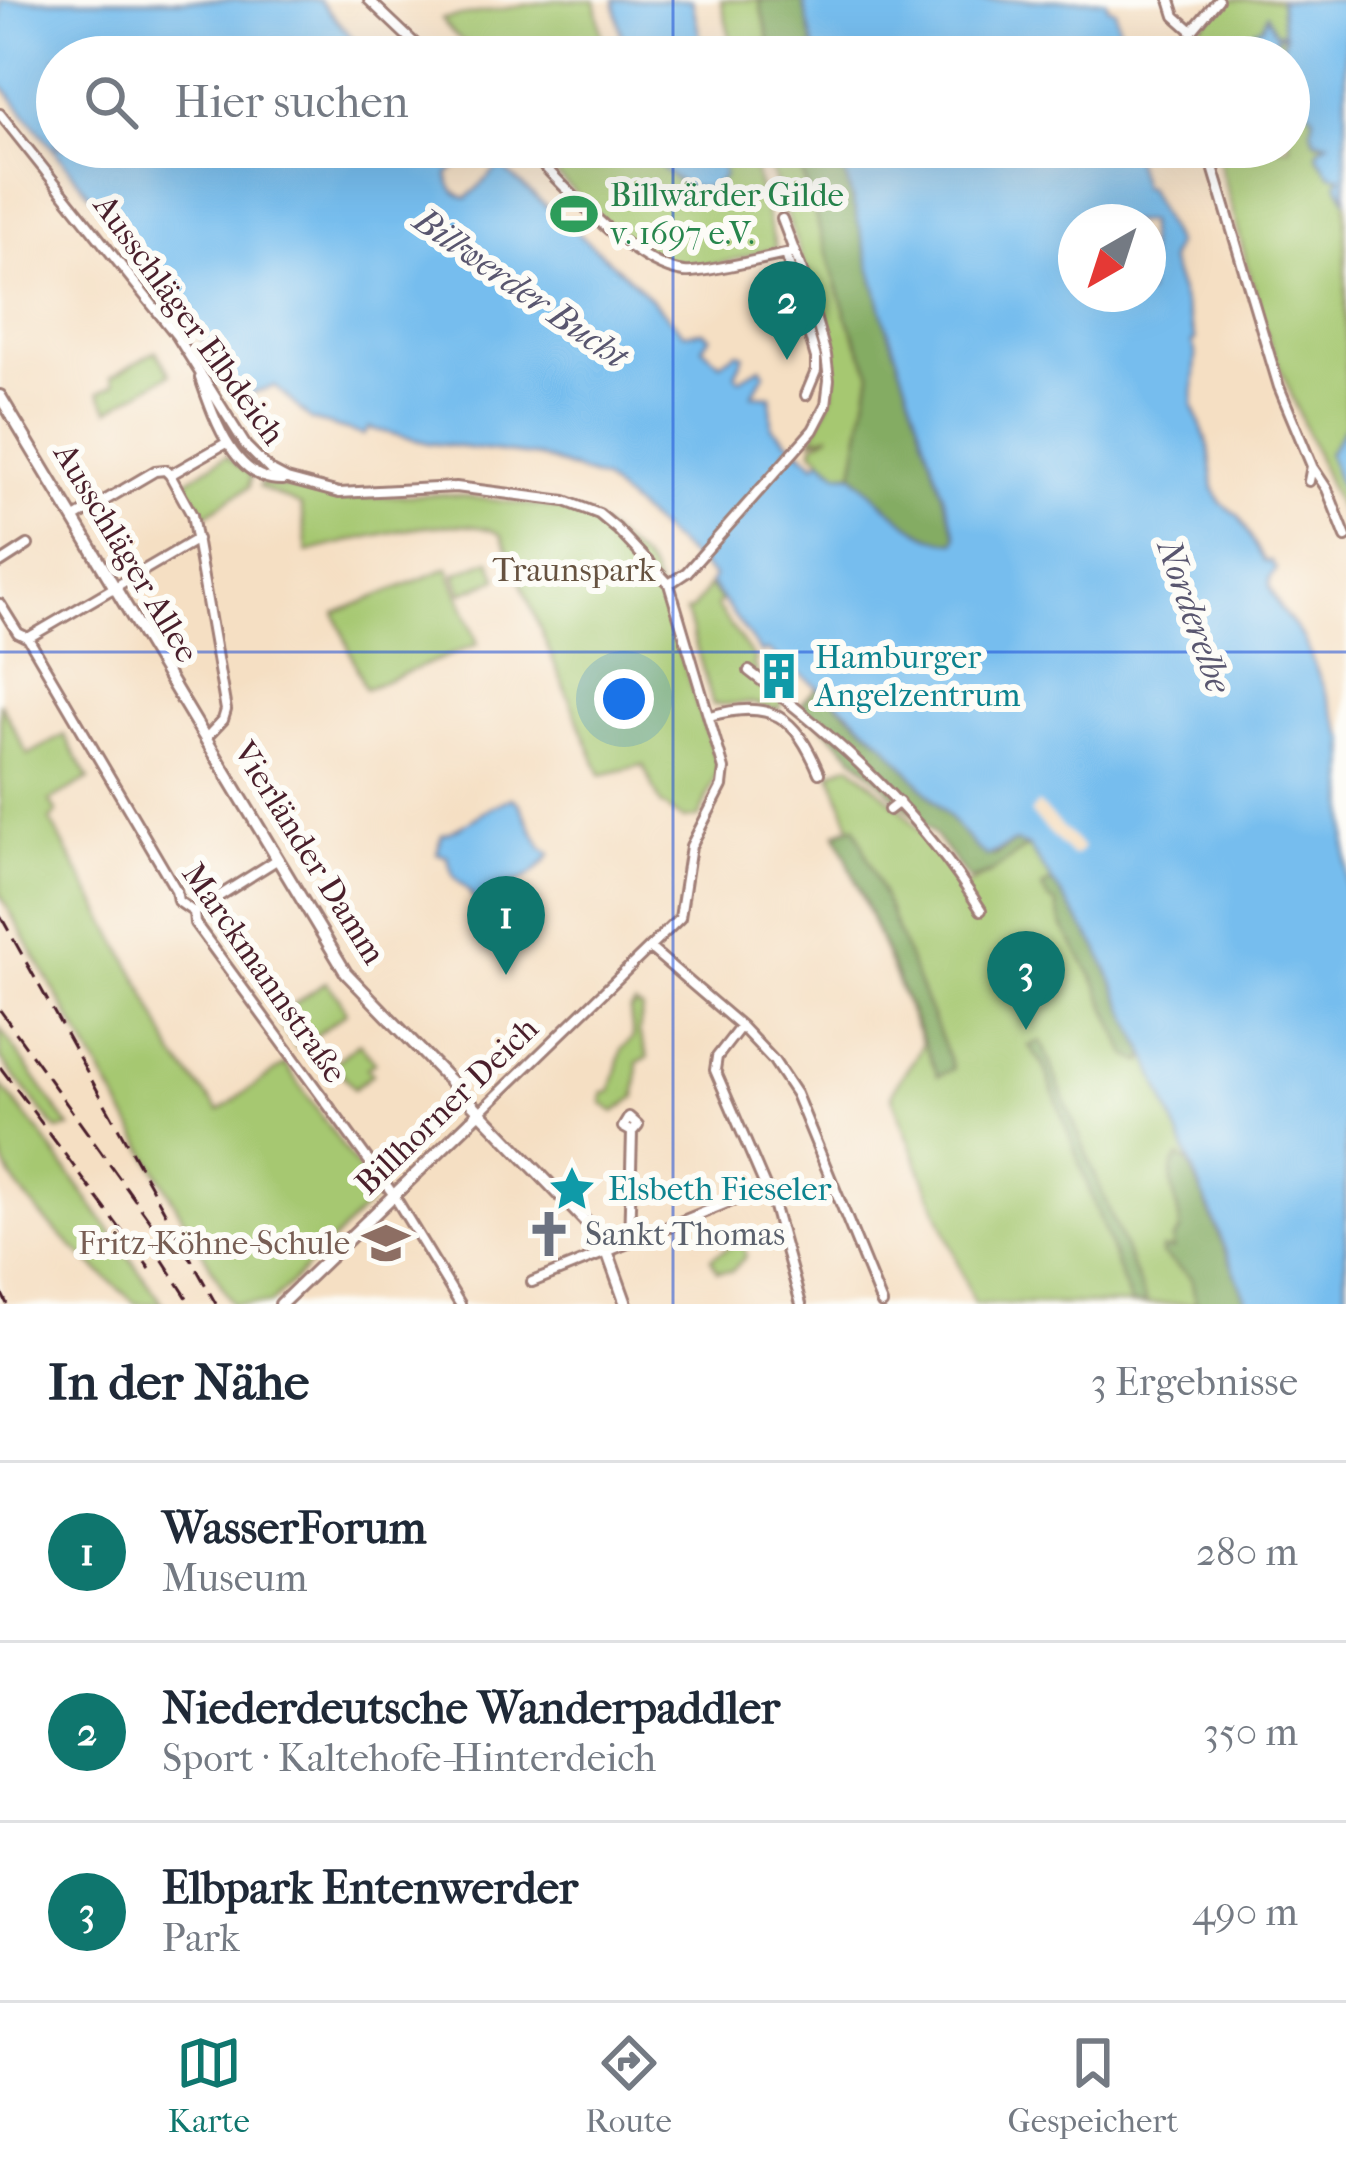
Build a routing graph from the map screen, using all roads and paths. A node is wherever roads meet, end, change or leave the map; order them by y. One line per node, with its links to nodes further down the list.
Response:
1 (369, 0): 5 (street)
2 (1169, 0): 4 (street)
3 (1218, 0): 4 (street)
4 (1192, 31): 6 (street)
5 (407, 36)
6 (1190, 36)
7 (0, 114): 8 (street, Ausschläger Elbdeich)
8 (36, 159)
9 (43, 168): 14 (street, Ausschläger Elbdeich)
10 (547, 168): 13 (street)
11 (1213, 168): 18 (street)
12 (782, 219): 13 (street)
13 (790, 253): 15 (street); 27 (street)
14 (196, 365): 17 (street); 20 (street, Ausschläger Elbdeich)
15 (806, 395)
16 (0, 396): 22 (street, Ausschläger Allee)
17 (226, 442): 19 (street); 20 (street)
18 (1312, 466): 21 (street); 23 (street)
19 (170, 475): 22 (street); 24 (street, Vierländer Damm)
20 (287, 479): 27 (street, Ausschläger Elbdeich)
21 (1309, 481)
22 (75, 518): 28 (street, Ausschläger Allee)
23 (1346, 537)
24 (196, 539): 28 (street); 35 (street, Vierländer Damm)
25 (28, 545): 26 (street)
26 (0, 563)
27 (669, 584): 32 (street, Ausschläger Elbdeich)
28 (116, 587): 30 (street); 35 (street, Ausschläger Allee)
29 (0, 604): 30 (street, Marckmannstraße)
30 (28, 638): 41 (street, Marckmannstraße)
31 (749, 671): 33 (street)
32 (710, 716): 34 (street); 42 (street, Ausschläger Elbdeich)
33 (814, 722): 34 (street); 37 (street)
34 (797, 730): 36 (street)
35 (206, 738): 39 (street, Vierländer Damm)
36 (819, 773)
37 (899, 802): 38 (street); 40 (street)
38 (889, 810)
39 (278, 859): 41 (street); 44 (street, Vierländer Damm)
40 (981, 910)
41 (194, 912): 47 (street, Marckmannstraße)
42 (650, 948): 43 (street); 44 (street, Billhorner Deich)
43 (741, 1026): 46 (street); 55 (street)
44 (480, 1112): 47 (street, Billhorner Deich); 49 (street, Vierländer Damm)
45 (632, 1132): 48 (street)
46 (764, 1188): 48 (street); 54 (street)
47 (392, 1194): 51 (street, Billhorner Deich); 52 (street, Marckmannstraße)
48 (629, 1243): 49 (street)
49 (607, 1251): 50 (street); 53 (street, Vierländer Damm)
50 (532, 1282)
51 (281, 1304)
52 (460, 1304)
53 (626, 1304)
54 (801, 1304)
55 (882, 1304)

